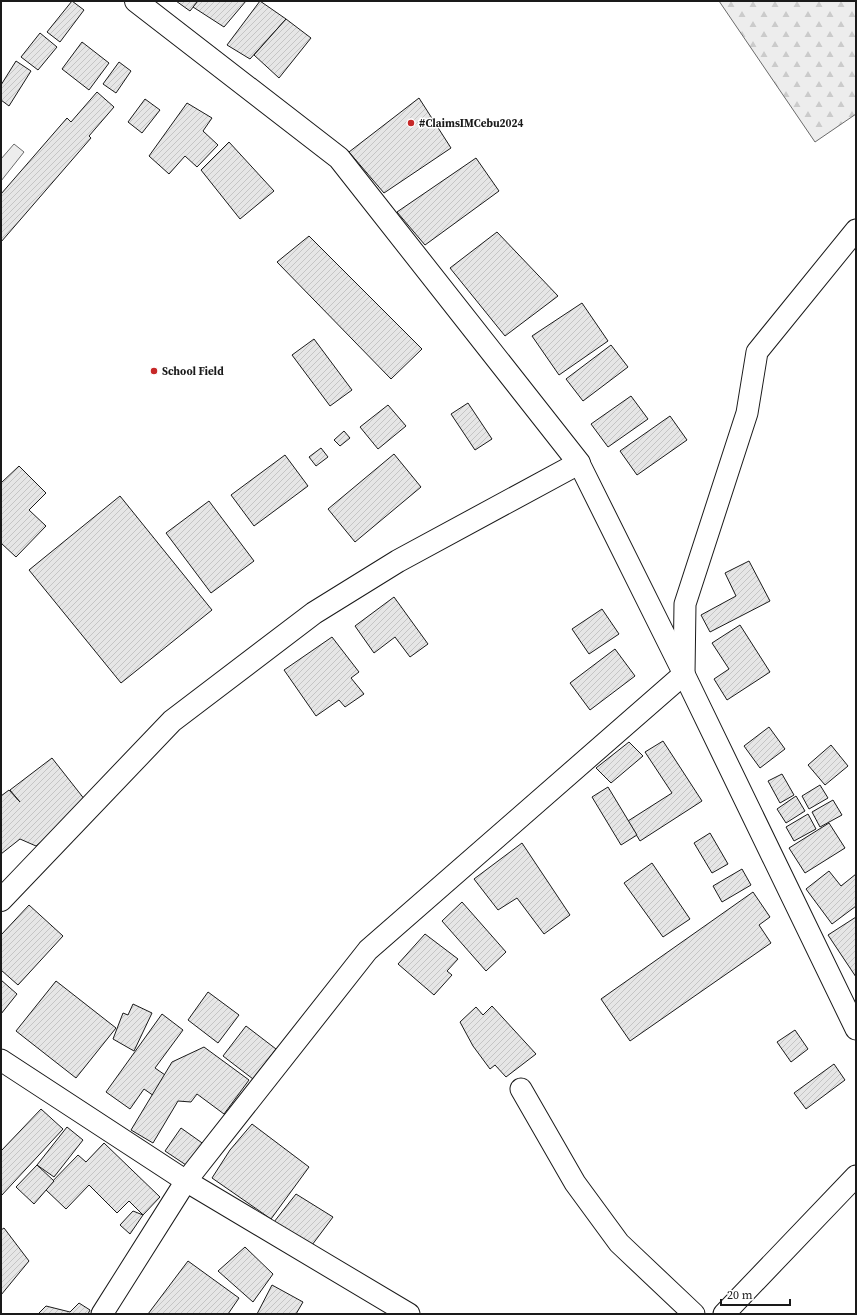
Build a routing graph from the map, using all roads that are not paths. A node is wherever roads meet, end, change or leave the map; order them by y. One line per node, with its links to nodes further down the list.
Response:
1 (136, 1): 3 (street)
2 (856, 230): 4 (street)
3 (579, 463): 4 (street); 5 (street)
4 (684, 674): 6 (street); 10 (street)
5 (1, 898)
6 (856, 1029)
7 (1, 1060): 10 (street)
8 (521, 1088): 13 (street)
9 (856, 1176): 14 (street)
10 (186, 1181): 11 (street); 12 (street)
11 (102, 1314)
12 (409, 1314)
13 (694, 1314)
14 (724, 1314)

